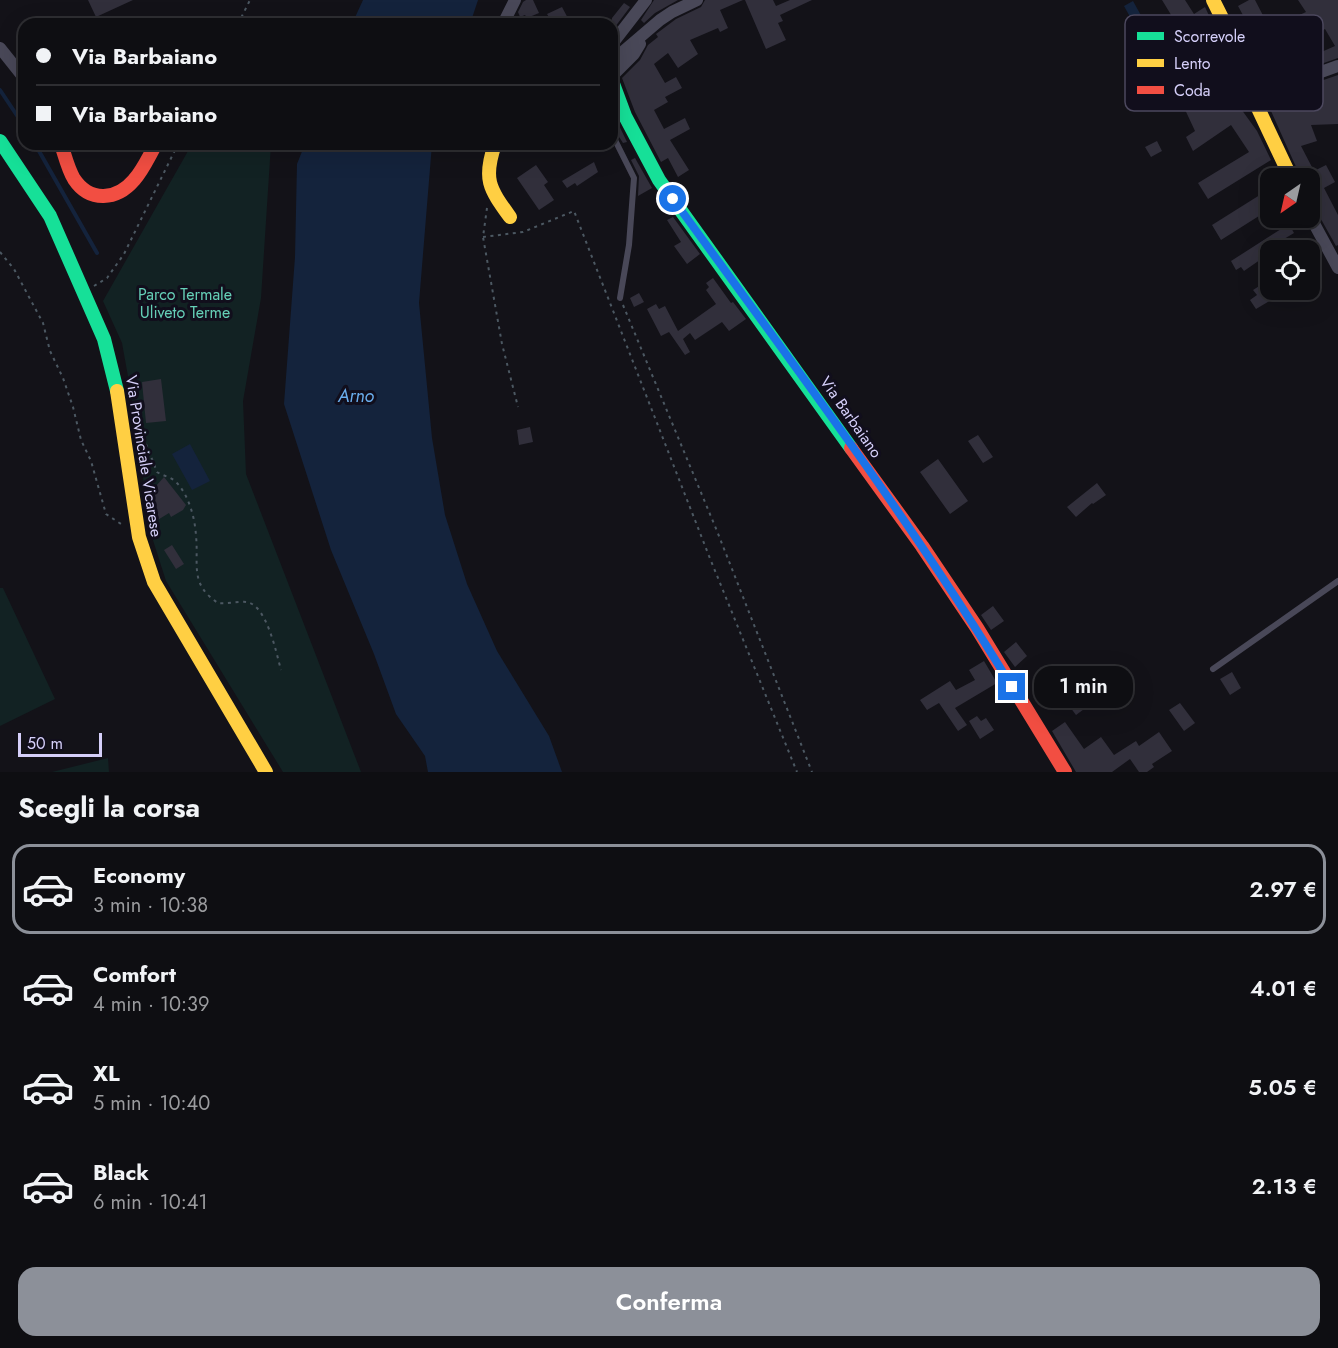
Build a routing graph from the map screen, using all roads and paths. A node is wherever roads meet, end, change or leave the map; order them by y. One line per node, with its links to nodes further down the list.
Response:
1 (250, 0): 7 (path)
2 (515, 0): 8 (street)
3 (646, 0): 10 (street)
4 (697, 0): 9 (street)
5 (1213, 0): 6 (street)
6 (1220, 15)
7 (241, 18)
8 (506, 18)
9 (644, 34): 12 (street); 15 (street)
10 (618, 36)
11 (0, 48): 14 (street)
12 (618, 56)
13 (1338, 66): 16 (street)
14 (18, 70)
15 (618, 70)
16 (1323, 71)
17 (618, 97): 43 (street, Via Barbaiano)
18 (1259, 111): 25 (street)
19 (0, 141): 40 (street, Via Provinciale Vicarese)
20 (618, 146): 33 (lane)
21 (63, 150): 22 (street)
22 (152, 150)
23 (175, 150): 32 (path)
24 (493, 150): 26 (street)
25 (1285, 168)
26 (491, 190): 27 (street); 29 (path)
27 (510, 217)
28 (1316, 228): 31 (street)
29 (483, 237): 34 (path); 41 (path)
30 (0, 252): 36 (path)
31 (1338, 268)
32 (96, 285)
33 (620, 298): 42 (path)
34 (518, 407)
35 (146, 444): 39 (path)
36 (121, 524)
37 (1338, 581): 38 (lane)
38 (1213, 669)
39 (281, 670)
40 (266, 772)
41 (797, 772)
42 (812, 772)
43 (1065, 772)

